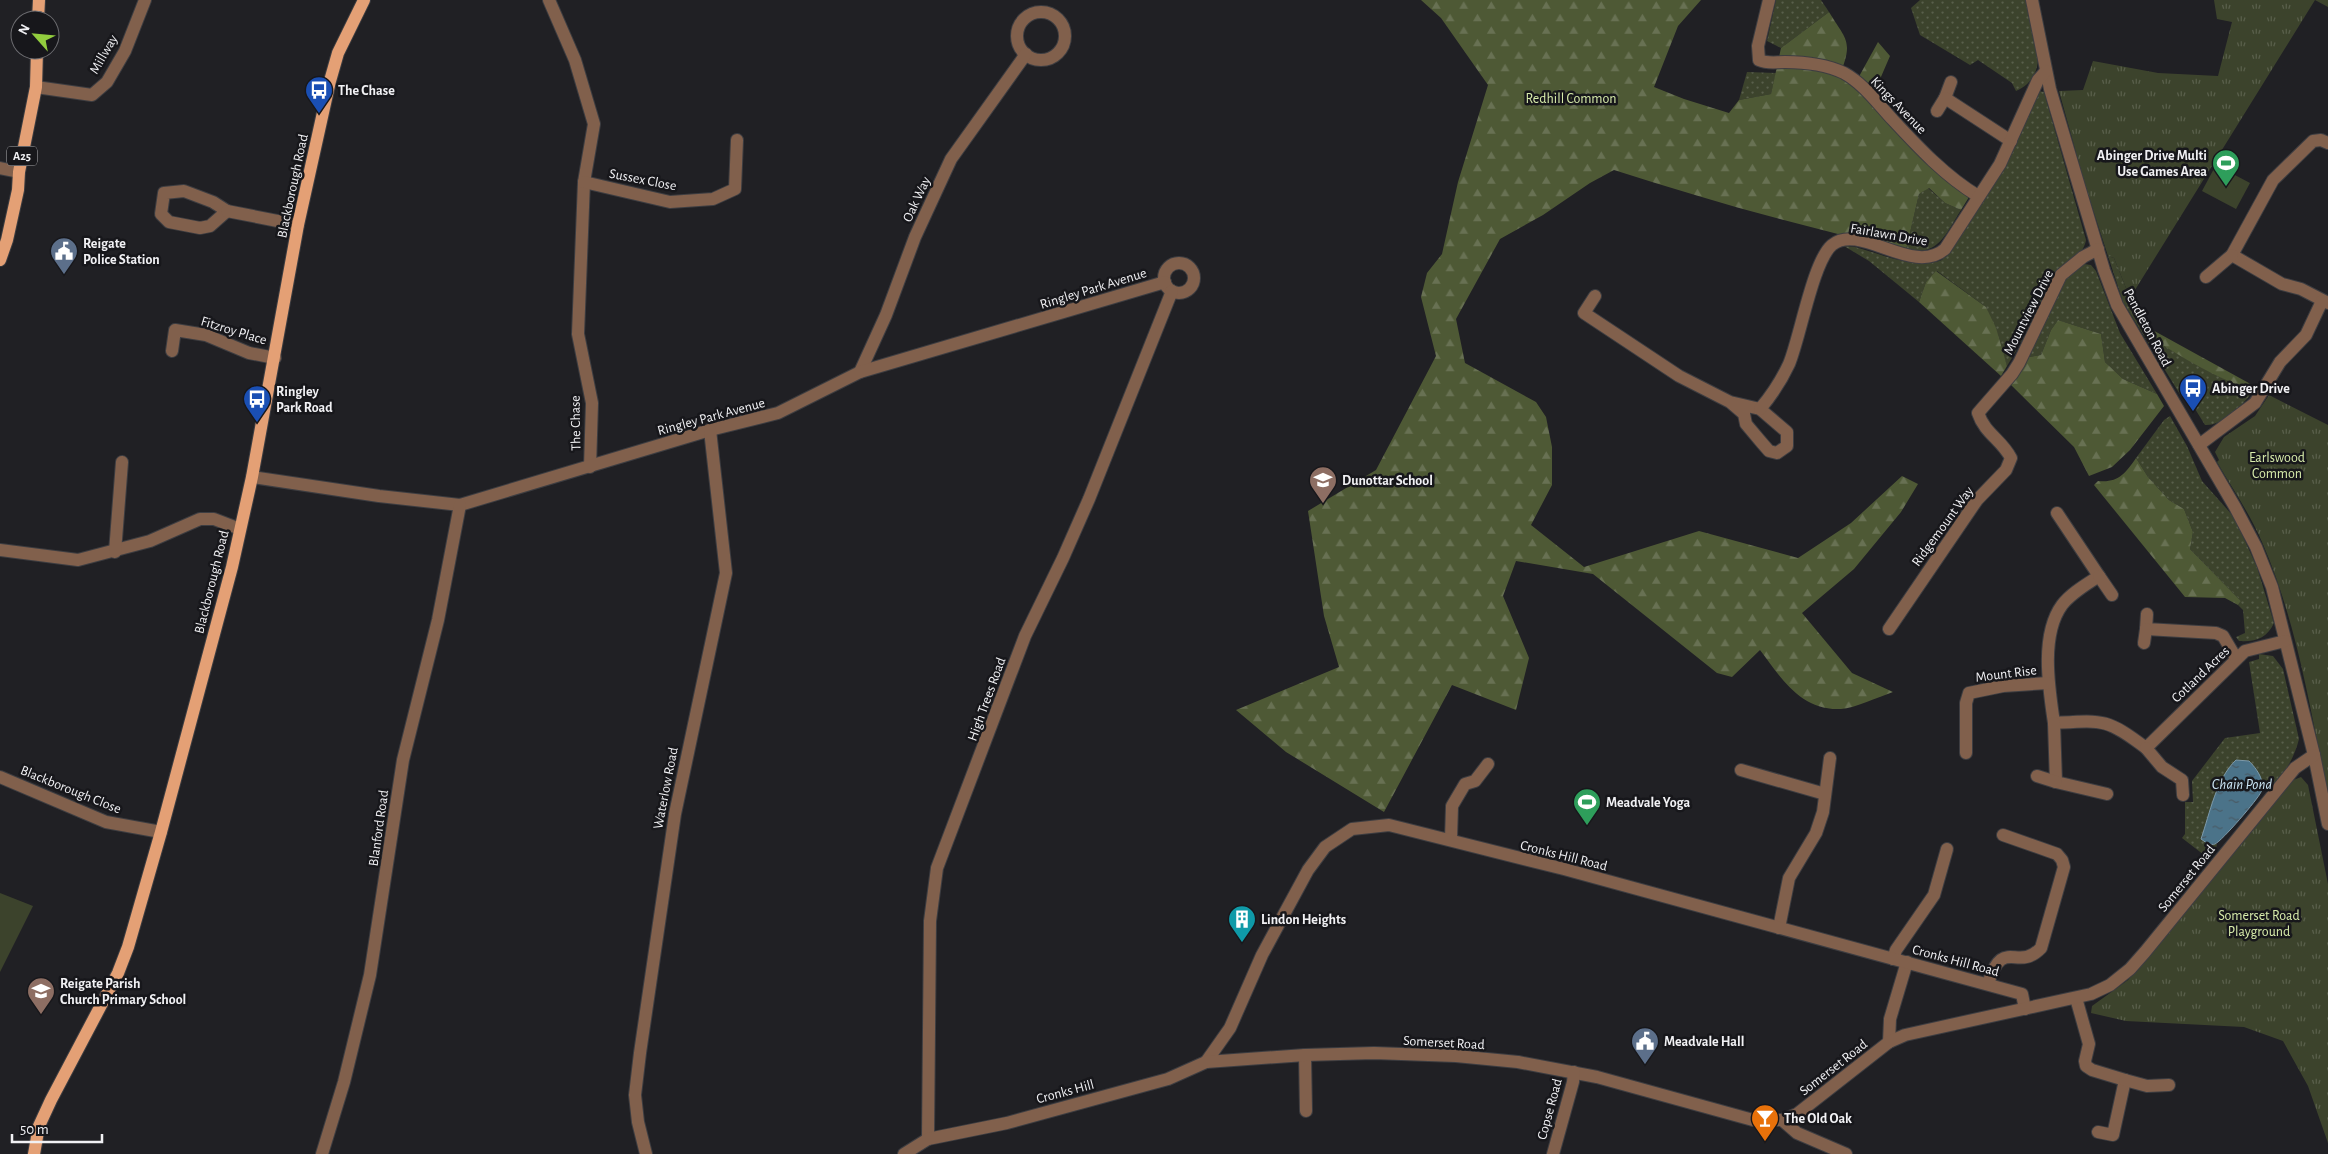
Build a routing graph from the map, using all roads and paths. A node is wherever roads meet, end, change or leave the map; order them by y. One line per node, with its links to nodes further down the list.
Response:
1 (145, 0): 12 (street, Millway)
2 (364, 0): 23 (main road, Blackborough Road)
3 (549, 0): 20 (street, The Chase)
4 (1769, 0): 21 (street, Kings Avenue)
5 (2032, 0): 7 (street, Pendleton Road)
6 (2039, 0): 7 (street)
7 (2036, 13): 10 (street, Pendleton Road)
8 (1026, 54): 33 (street, Oak Way)
9 (37, 60): 12 (main road, A25)
10 (2046, 71): 16 (street, Fairlawn Drive); 24 (street, Pendleton Road)
11 (1951, 82): 13 (street)
12 (36, 87): 19 (main road, A25)
13 (1945, 98): 14 (street); 16 (street)
14 (1937, 111)
15 (737, 140): 20 (street, Sussex Close)
16 (2011, 141): 21 (street, Fairlawn Drive)
17 (2328, 143): 25 (street)
18 (0, 168): 19 (street)
19 (19, 172): 26 (main road, A25)
20 (584, 182): 40 (street, The Chase)
21 (1978, 196): 36 (street, Fairlawn Drive)
22 (226, 212): 22 (street); 23 (street)
23 (298, 225): 32 (main road, Blackborough Road)
24 (2098, 249): 34 (street, Mountview Drive); 38 (street, Pendleton Road)
25 (2232, 255): 27 (street); 30 (street)
26 (0, 260)
27 (2206, 277)
28 (1168, 287): 33 (street, Ringley Park Avenue); 89 (street, High Trees Road)
29 (1595, 296): 35 (street)
30 (2325, 302): 38 (street)
31 (172, 351): 32 (street, Fitzroy Place)
32 (275, 358): 41 (main road, Blackborough Road)
33 (860, 372): 37 (street, Ringley Park Avenue)
34 (2012, 374): 50 (street, Ridgemount Way)
35 (1730, 402): 36 (street); 36 (street)
36 (1760, 409)
37 (710, 430): 40 (street, Ringley Park Avenue); 92 (street, Waterlow Road)
38 (2199, 445): 52 (street, Pendleton Road)
39 (122, 462): 46 (street)
40 (590, 466): 42 (street, Ringley Park Avenue)
41 (252, 477): 42 (street, Ringley Park Avenue); 44 (main road, Blackborough Road)
42 (460, 505): 91 (street, Blanford Road)
43 (2057, 513): 47 (street)
44 (240, 528): 46 (street); 70 (main road, Blackborough Road)
45 (0, 550): 46 (street)
46 (115, 552)
47 (2099, 576): 48 (street); 55 (street)
48 (2112, 595)
49 (2147, 614): 51 (street)
50 (1889, 629)
51 (2146, 629): 53 (street); 54 (street)
52 (2285, 641): 54 (street, Cotland Acres); 59 (street, Pendleton Road)
53 (2144, 643)
54 (2236, 658): 57 (street, Cotland Acres)
55 (2048, 683): 56 (street); 58 (street, Mount Rise)
56 (2054, 723): 57 (street); 65 (street)
57 (2146, 748): 68 (street)
58 (1966, 753)
59 (2314, 755): 69 (street, Pendleton Road); 78 (street, Somerset Road)
60 (1830, 758): 66 (street)
61 (1488, 764): 72 (street)
62 (1741, 770): 66 (street)
63 (2037, 776): 65 (street)
64 (0, 777): 70 (street, Blackborough Close)
65 (2056, 782): 67 (street)
66 (1825, 794): 74 (street)
67 (2107, 794)
68 (2183, 795)
69 (2328, 824)
70 (161, 832): 90 (main road, Blackborough Road)
71 (2003, 835): 77 (street)
72 (1451, 839): 74 (street, Cronks Hill Road); 82 (street, Cronks Hill Road)
73 (1947, 849): 75 (street)
74 (1779, 928): 75 (street, Cronks Hill Road)
75 (1893, 959): 76 (street, Cronks Hill Road)
76 (1907, 962): 77 (street, Cronks Hill Road); 80 (street)
77 (1988, 984): 79 (street, Cronks Hill Road)
78 (2076, 998): 79 (street, Somerset Road); 84 (street)
79 (2025, 1009): 80 (street, Somerset Road)
80 (1889, 1042): 87 (street, Somerset Road)
81 (1305, 1055): 82 (street, Somerset Road); 83 (street, Somerset Road); 86 (street)
82 (1206, 1062): 89 (street, Cronks Hill)
83 (1574, 1072): 87 (street, Somerset Road); 94 (street, Copse Road)
84 (2126, 1080): 85 (street); 88 (street)
85 (2168, 1085)
86 (1306, 1111)
87 (1782, 1120): 95 (street)
88 (2098, 1132)
89 (928, 1139): 93 (street)
90 (34, 1154)
91 (322, 1154)
92 (646, 1154)
93 (904, 1154)
94 (1553, 1154)
95 (1846, 1154)

